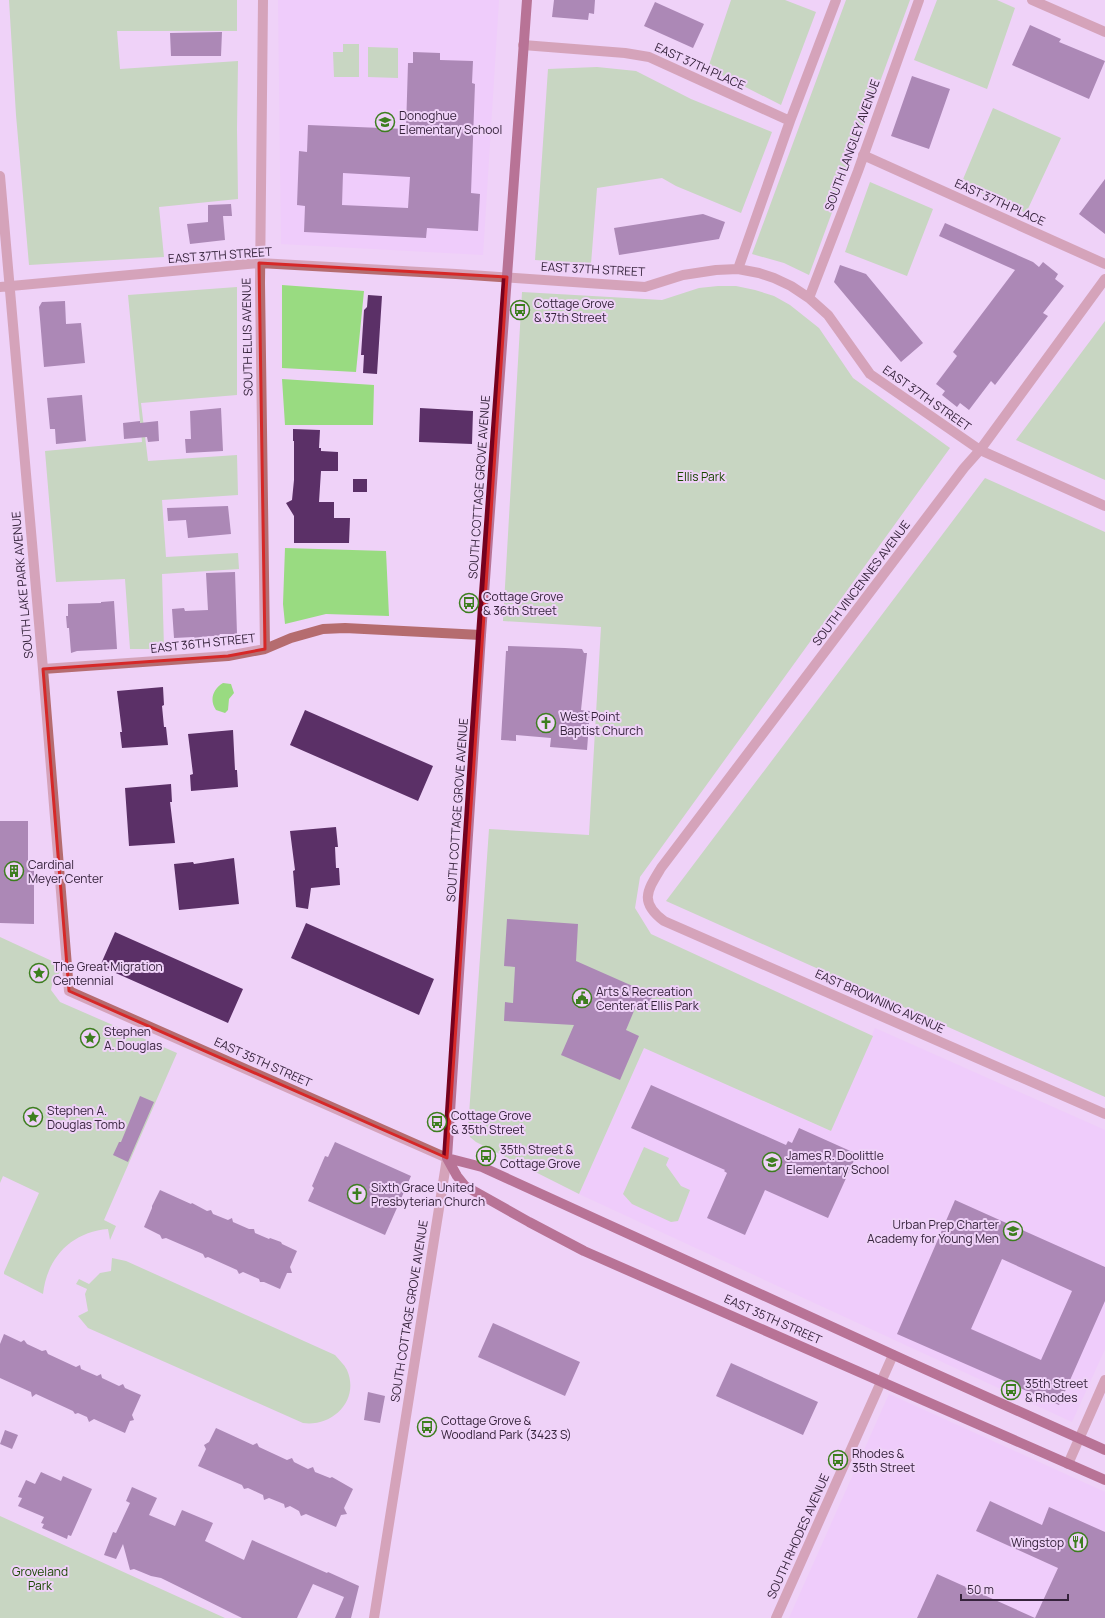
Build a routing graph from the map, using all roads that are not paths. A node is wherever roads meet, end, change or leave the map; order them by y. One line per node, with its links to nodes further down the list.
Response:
1 (262, 0): 11 (street, SOUTH ELLIS AVENUE)
2 (527, 0): 7 (main road, SOUTH COTTAGE GROVE AVENUE)
3 (836, 0): 8 (street)
4 (919, 0): 9 (street, SOUTH LANGLEY AVENUE)
5 (1032, 0): 6 (street)
6 (1105, 32)
7 (523, 45): 8 (street, EAST 37TH PLACE); 14 (main road, SOUTH COTTAGE GROVE AVENUE)
8 (790, 121): 13 (street)
9 (863, 155): 12 (street, EAST 37TH PLACE); 17 (street, SOUTH LANGLEY AVENUE)
10 (0, 176): 16 (street, SOUTH LAKE PARK AVENUE)
11 (260, 263): 14 (street, EAST 37TH STREET); 16 (street, EAST 37TH STREET); 21 (street, SOUTH ELLIS AVENUE)
12 (1105, 264)
13 (738, 269): 14 (street, EAST 37TH STREET); 17 (street, EAST 37TH STREET)
14 (507, 277): 20 (main road, SOUTH COTTAGE GROVE AVENUE)
15 (1105, 279): 18 (street, SOUTH VINCENNES AVENUE)
16 (4, 287): 22 (street, SOUTH LAKE PARK AVENUE)
17 (809, 298): 18 (street, EAST 37TH STREET)
18 (980, 450): 19 (street, EAST 37TH STREET); 23 (street, SOUTH VINCENNES AVENUE)
19 (1105, 506)
20 (481, 635): 21 (street, EAST 36TH STREET); 26 (main road, SOUTH COTTAGE GROVE AVENUE)
21 (265, 649): 22 (street, EAST 36TH STREET)
22 (43, 670): 24 (street, SOUTH LAKE PARK AVENUE)
23 (650, 906): 25 (street, EAST BROWNING AVENUE)
24 (69, 991): 26 (street, EAST 35TH STREET)
25 (1105, 1114)
26 (447, 1158): 27 (main road, EAST 35TH STREET); 29 (main road, EAST 35TH STREET); 34 (street, SOUTH COTTAGE GROVE AVENUE)
27 (893, 1355): 29 (street, SOUTH RHODES AVENUE); 30 (main road, EAST 35TH STREET)
28 (1105, 1380): 30 (street)
29 (881, 1381): 32 (main road, EAST 35TH STREET); 35 (street, SOUTH RHODES AVENUE)
30 (1079, 1438): 31 (main road, EAST 35TH STREET); 32 (street)
31 (1105, 1450)
32 (1068, 1464): 33 (main road, EAST 35TH STREET)
33 (1105, 1480)
34 (374, 1618)
35 (776, 1618)

